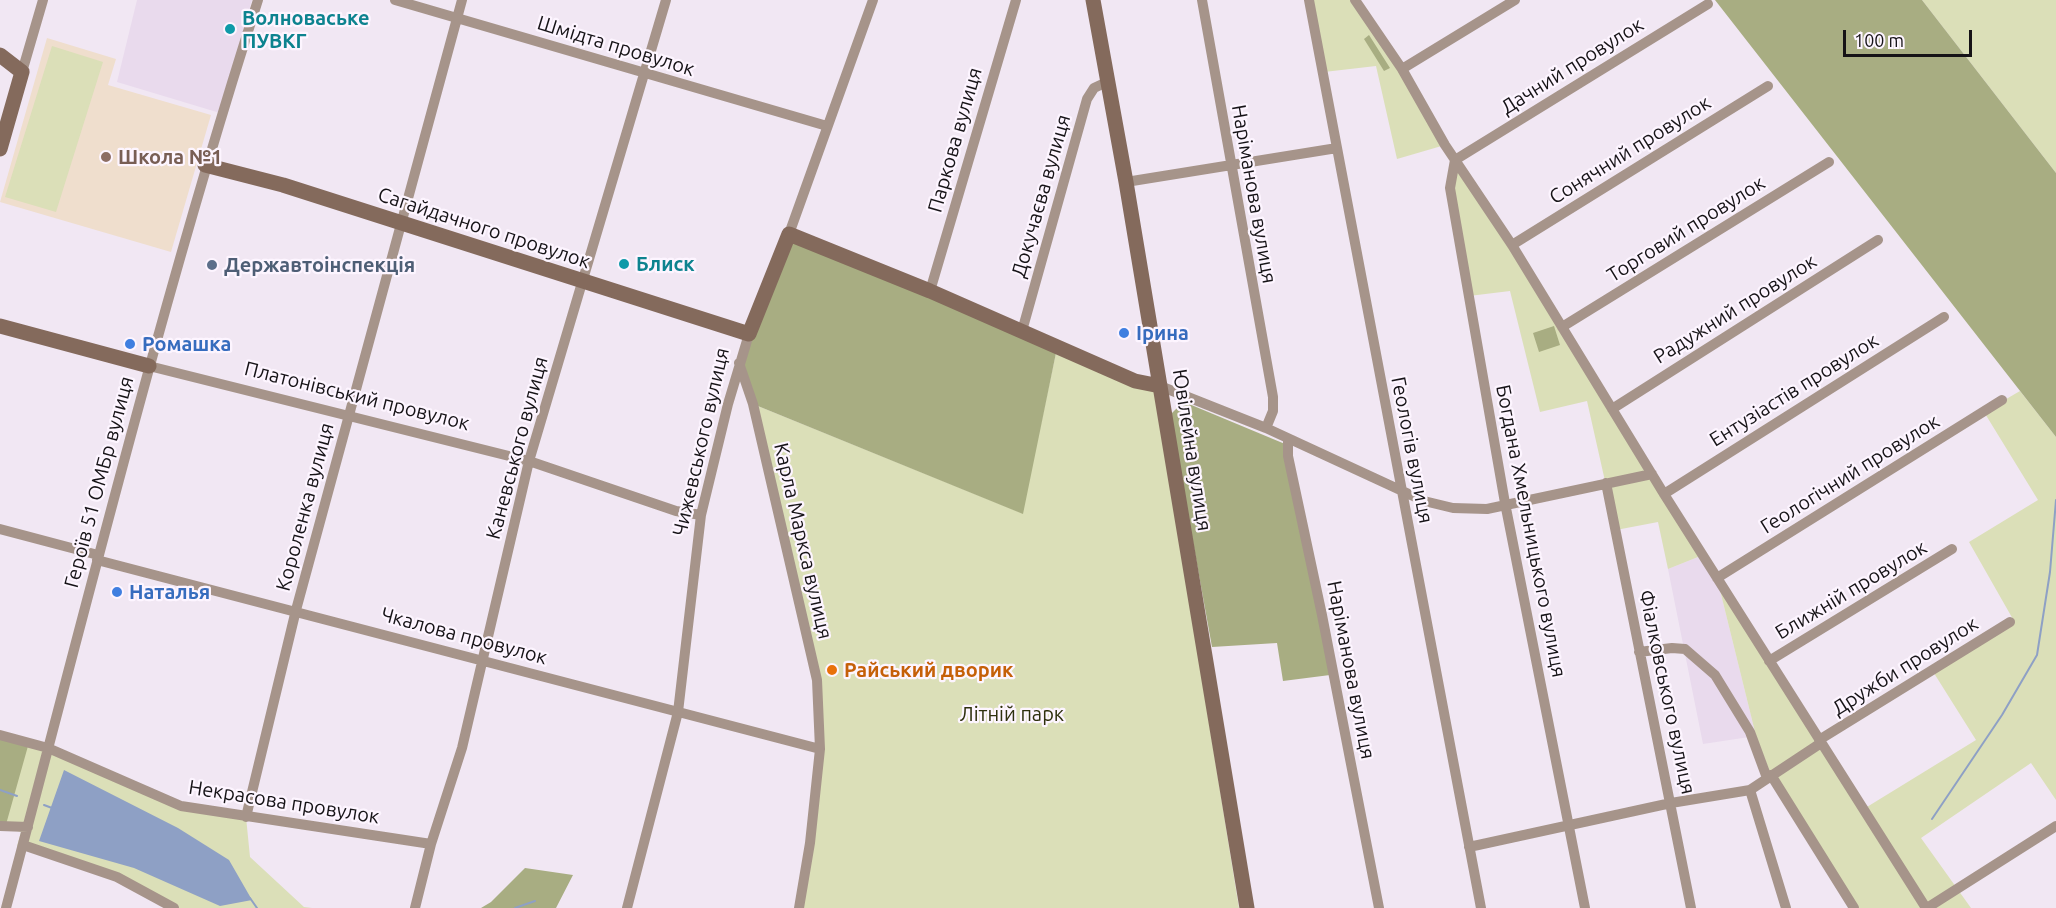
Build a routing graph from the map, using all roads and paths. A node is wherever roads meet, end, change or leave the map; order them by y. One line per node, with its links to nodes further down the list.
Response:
1 (43, 0): 17 (street)
2 (258, 0): 26 (street, Героїв 51 ОМБр вулиця)
3 (395, 0): 14 (street, Шмідта провулок)
4 (462, 0): 14 (street, Короленка вулиця)
5 (666, 0): 18 (street, Каневського вулиця)
6 (873, 0): 21 (street, Чижевського вулиця)
7 (1016, 0): 34 (street, Паркова вулиця)
8 (1093, 0): 19 (street, Ювілейна вулиця)
9 (1202, 0): 27 (street, Наріманова вулиця)
10 (1309, 0): 22 (street, Геологів вулиця)
11 (1355, 0): 16 (street)
12 (1515, 0): 16 (street)
13 (1708, 4): 24 (street, Дачний провулок)
14 (457, 17): 18 (street, Шмідта провулок); 29 (street, Короленка вулиця)
15 (0, 55): 17 (street)
16 (1402, 69): 24 (street)
17 (22, 72): 23 (street)
18 (646, 75): 21 (street, Шмідта провулок); 33 (street, Каневського вулиця)
19 (1109, 81): 28 (street, Ювілейна вулиця); 38 (street, Докучаєва вулиця)
20 (1768, 86): 32 (street, Сонячний провулок)
21 (827, 126): 30 (street, Чижевського вулиця)
22 (1337, 148): 27 (street); 51 (street, Геологів вулиця)
23 (0, 149)
24 (1455, 160): 32 (street); 53 (street, Богдана Хмельницького вулиця)
25 (1829, 162): 37 (street, Торговий провулок)
26 (205, 165): 29 (street, Сагайдачного провулок); 41 (street, Героїв 51 ОМБр вулиця)
27 (1230, 166): 28 (street); 46 (street, Наріманова вулиця)
28 (1126, 182): 42 (street, Ювілейна вулиця)
29 (399, 223): 33 (street, Сагайдачного провулок); 45 (street, Короленка вулиця)
30 (789, 234): 34 (street); 39 (street, Чижевського вулиця)
31 (1878, 240): 44 (street, Радужний провулок)
32 (1512, 245): 37 (street)
33 (584, 282): 39 (street, Сагайдачного провулок); 48 (street, Каневського вулиця)
34 (930, 291): 38 (street)
35 (1944, 317): 52 (street, Ентузіастів провулок)
36 (0, 326): 41 (street, Платонівський провулок)
37 (1562, 327): 44 (street)
38 (1022, 331): 42 (street)
39 (749, 334): 40 (street, Чижевського вулиця)
40 (739, 363): 54 (street, Чижевського вулиця); 68 (street, Карла Маркса вулиця)
41 (149, 366): 45 (street, Платонівський провулок); 57 (street, Героїв 51 ОМБр вулиця)
42 (1160, 386): 46 (street); 85 (street, Ювілейна вулиця)
43 (2002, 400): 58 (street, Геологічний провулок)
44 (1612, 409): 49 (street)
45 (349, 416): 48 (street, Платонівський провулок); 59 (street, Короленка вулиця)
46 (1266, 428): 47 (street)
47 (1288, 440): 51 (street); 86 (street, Наріманова вулиця)
48 (529, 461): 54 (street, Платонівський провулок); 62 (street, Каневського вулиця)
49 (1652, 474): 50 (street); 52 (street)
50 (1606, 483): 53 (street); 61 (street, Фіалковського вулиця)
51 (1403, 492): 53 (street); 79 (street, Геологів вулиця)
52 (1664, 494): 58 (street)
53 (1505, 503): 73 (street, Богдана Хмельницького вулиця)
54 (701, 515): 64 (street, Чижевського вулиця)
55 (0, 529): 57 (street, Чкалова провулок)
56 (1952, 549): 63 (street, Ближній провулок)
57 (98, 558): 59 (street, Чкалова провулок); 67 (street, Героїв 51 ОМБр вулиця)
58 (1717, 579): 63 (street)
59 (296, 610): 62 (street, Чкалова провулок); 72 (street, Короленка вулиця)
60 (2010, 622): 66 (street, Дружби провулок)
61 (1639, 652): 69 (street); 71 (street, Фіалковського вулиця)
62 (481, 660): 64 (street, Чкалова провулок); 77 (street, Каневського вулиця)
63 (1769, 660): 66 (street)
64 (678, 712): 68 (street, Чкалова провулок); 83 (street, Чижевського вулиця)
65 (0, 735): 67 (street, Некрасова провулок)
66 (1820, 742): 69 (street, Дружби провулок); 92 (street)
67 (48, 748): 72 (street, Некрасова провулок); 76 (street, Героїв 51 ОМБр вулиця)
68 (820, 749): 84 (street, Карла Маркса вулиця)
69 (1769, 777): 70 (street, Дружби провулок); 91 (street)
70 (1750, 790): 71 (street); 90 (street)
71 (1671, 803): 73 (street); 89 (street, Фіалковського вулиця)
72 (246, 817): 77 (street, Некрасова провулок)
73 (1570, 824): 79 (street); 88 (street, Богдана Хмельницького вулиця)
74 (0, 826): 76 (street)
75 (2056, 826): 92 (street)
76 (28, 827): 78 (street, Героїв 51 ОМБр вулиця)
77 (431, 844): 82 (street, Каневського вулиця)
78 (23, 845): 80 (street, Героїв 51 ОМБр вулиця); 81 (street)
79 (1469, 847): 87 (street, Геологів вулиця)
80 (6, 908)
81 (174, 908)
82 (415, 908)
83 (627, 908)
84 (799, 908)
85 (1247, 908)
86 (1379, 908)
87 (1481, 908)
88 (1585, 908)
89 (1691, 908)
90 (1786, 908)
91 (1854, 908)
92 (1927, 908)

